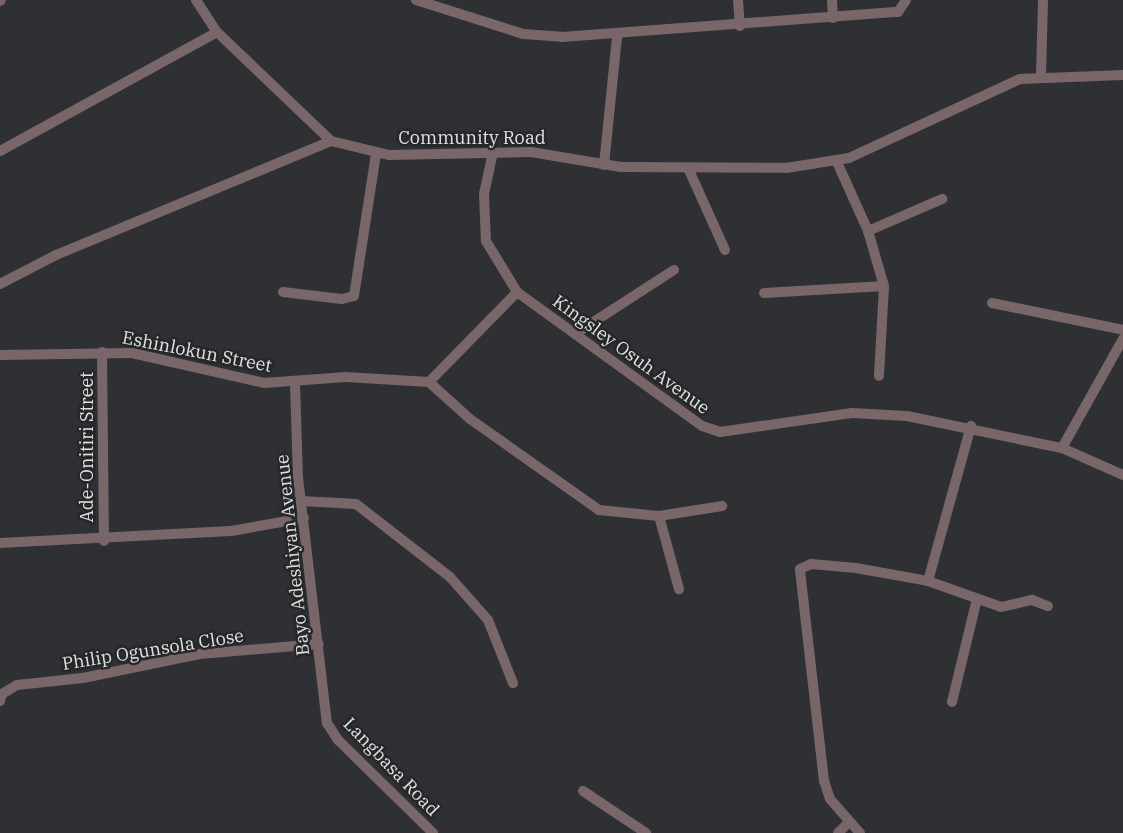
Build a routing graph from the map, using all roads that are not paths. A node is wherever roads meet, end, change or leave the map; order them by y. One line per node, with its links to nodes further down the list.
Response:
1 (196, 0): 9 (street)
2 (738, 0): 8 (street)
3 (832, 0): 7 (street)
4 (906, 0): 7 (street)
5 (1043, 0): 12 (street)
6 (423, 1): 10 (street)
7 (833, 18): 8 (street)
8 (740, 26): 10 (street)
9 (217, 32): 13 (street); 14 (street)
10 (617, 36): 18 (street)
11 (1123, 75): 12 (street, Community Road)
12 (1041, 76): 17 (street, Community Road)
13 (331, 141): 16 (street, Community Road); 24 (street)
14 (0, 151)
15 (493, 152): 16 (street, Community Road); 18 (street, Community Road); 27 (street, Kingsley Osuh Avenue)
16 (376, 154): 26 (street)
17 (837, 162): 19 (street, Community Road); 21 (street)
18 (604, 165): 19 (street, Community Road)
19 (688, 168): 22 (street)
20 (942, 199): 21 (street)
21 (867, 231): 25 (street)
22 (725, 250)
23 (674, 270): 31 (street)
24 (0, 284)
25 (884, 286): 28 (street); 35 (street)
26 (283, 292)
27 (517, 292): 31 (street, Kingsley Osuh Avenue); 36 (street)
28 (764, 293)
29 (992, 303): 30 (street)
30 (1123, 330)
31 (575, 334): 38 (street, Kingsley Osuh Avenue)
32 (1121, 346): 39 (street)
33 (102, 352): 34 (street, Eshinlokun Street); 37 (street, Eshinlokun Street); 45 (street, Ade-Onitiri Street)
34 (0, 355)
35 (879, 376)
36 (429, 382): 37 (street, Eshinlokun Street); 43 (street)
37 (295, 383): 41 (street, Bayo Adeshiyan Avenue)
38 (971, 426): 39 (street, Kingsley Osuh Avenue); 47 (street)
39 (1062, 448): 40 (street, Kingsley Osuh Avenue)
40 (1123, 475)
41 (301, 501): 44 (street, Bayo Adeshiyan Avenue); 52 (street)
42 (722, 506): 43 (street)
43 (659, 516): 48 (street)
44 (304, 518): 45 (street); 51 (street, Bayo Adeshiyan Avenue)
45 (104, 541): 46 (street)
46 (0, 543)
47 (928, 581): 49 (street); 57 (street)
48 (679, 589)
49 (977, 599): 50 (street); 54 (street)
50 (1048, 606)
51 (319, 645): 53 (street, Philip Ogunsola Close); 55 (street, Bayo Adeshiyan Avenue)
52 (513, 683)
53 (0, 701)
54 (952, 702)
55 (327, 723): 58 (street, Langbasa Road)
56 (583, 791): 59 (street)
57 (849, 822): 60 (street); 61 (street)
58 (433, 833)
59 (646, 833)
60 (838, 833)
61 (860, 833)

